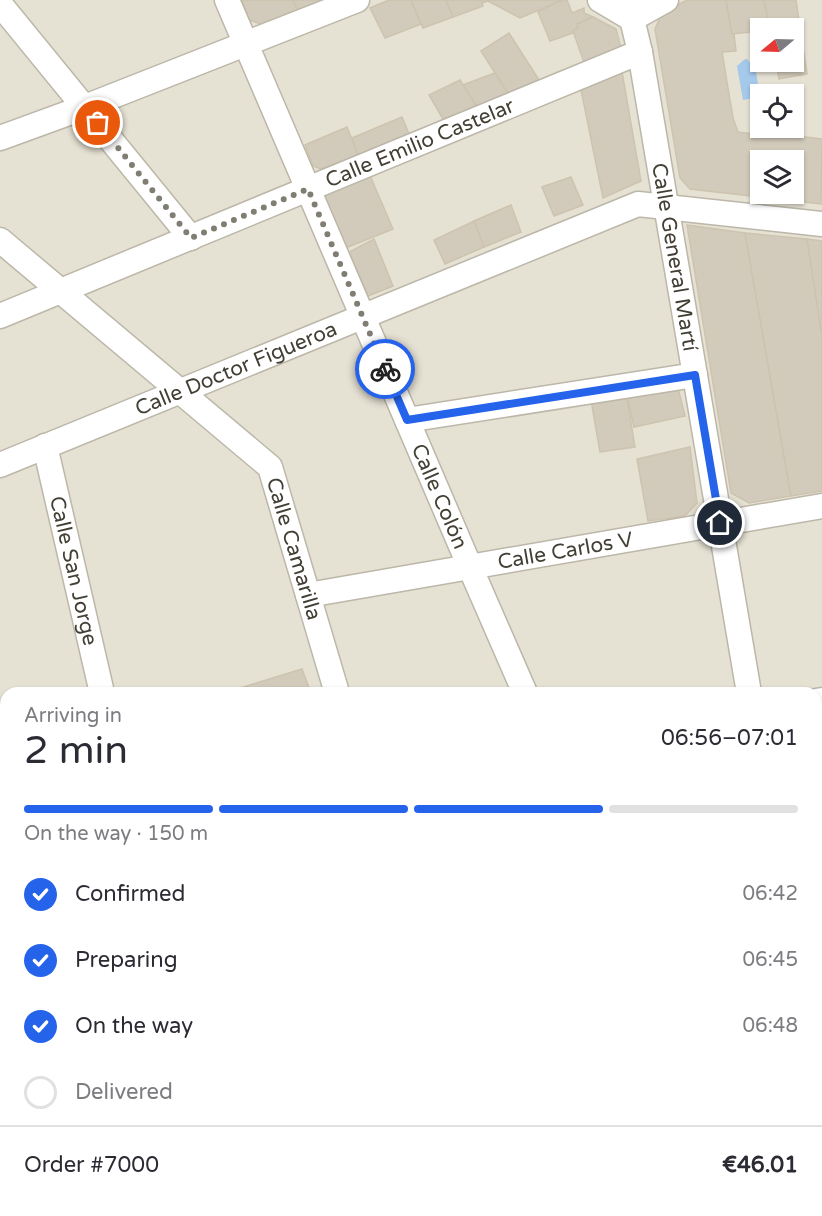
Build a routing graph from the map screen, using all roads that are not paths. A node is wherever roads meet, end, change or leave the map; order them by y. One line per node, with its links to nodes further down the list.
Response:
1 (227, 0): 7 (street, Calle Colón)
2 (357, 0): 7 (street)
3 (600, 0): 6 (street)
4 (666, 0): 6 (street)
5 (0, 4): 9 (street)
6 (632, 10): 8 (street, Calle General Martí)
7 (246, 44): 9 (street); 11 (street, Calle Colón)
8 (640, 52): 11 (street, Calle Emilio Castelar); 12 (street, Calle General Martí)
9 (85, 107): 10 (street); 14 (street)
10 (0, 138)
11 (308, 189): 14 (street, Calle Emilio Castelar); 18 (street, Calle Colón)
12 (667, 207): 13 (street); 18 (street, Calle Doctor Figueroa); 19 (street, Calle General Martí)
13 (822, 224)
14 (191, 238): 16 (street, Calle Emilio Castelar)
15 (0, 240): 16 (street, Calle Camarilla)
16 (60, 291): 17 (street, Calle Emilio Castelar); 20 (street, Calle Camarilla)
17 (0, 316)
18 (363, 317): 20 (street, Calle Doctor Figueroa); 21 (street, Calle Colón)
19 (695, 375): 21 (street); 25 (street, Calle General Martí)
20 (180, 391): 22 (street, Calle Doctor Figueroa); 27 (street, Calle Camarilla)
21 (407, 420): 26 (street, Calle Colón)
22 (45, 446): 23 (street, Calle Doctor Figueroa); 28 (street, Calle San Jorge)
23 (0, 465)
24 (822, 506): 25 (street, Calle Carlos V)
25 (720, 523): 26 (street, Calle Carlos V); 31 (street, Calle General Martí)
26 (470, 567): 27 (street, Calle Carlos V); 30 (street, Calle Colón)
27 (308, 595): 29 (street, Calle Camarilla)
28 (101, 687)
29 (335, 687)
30 (522, 687)
31 (748, 687)

